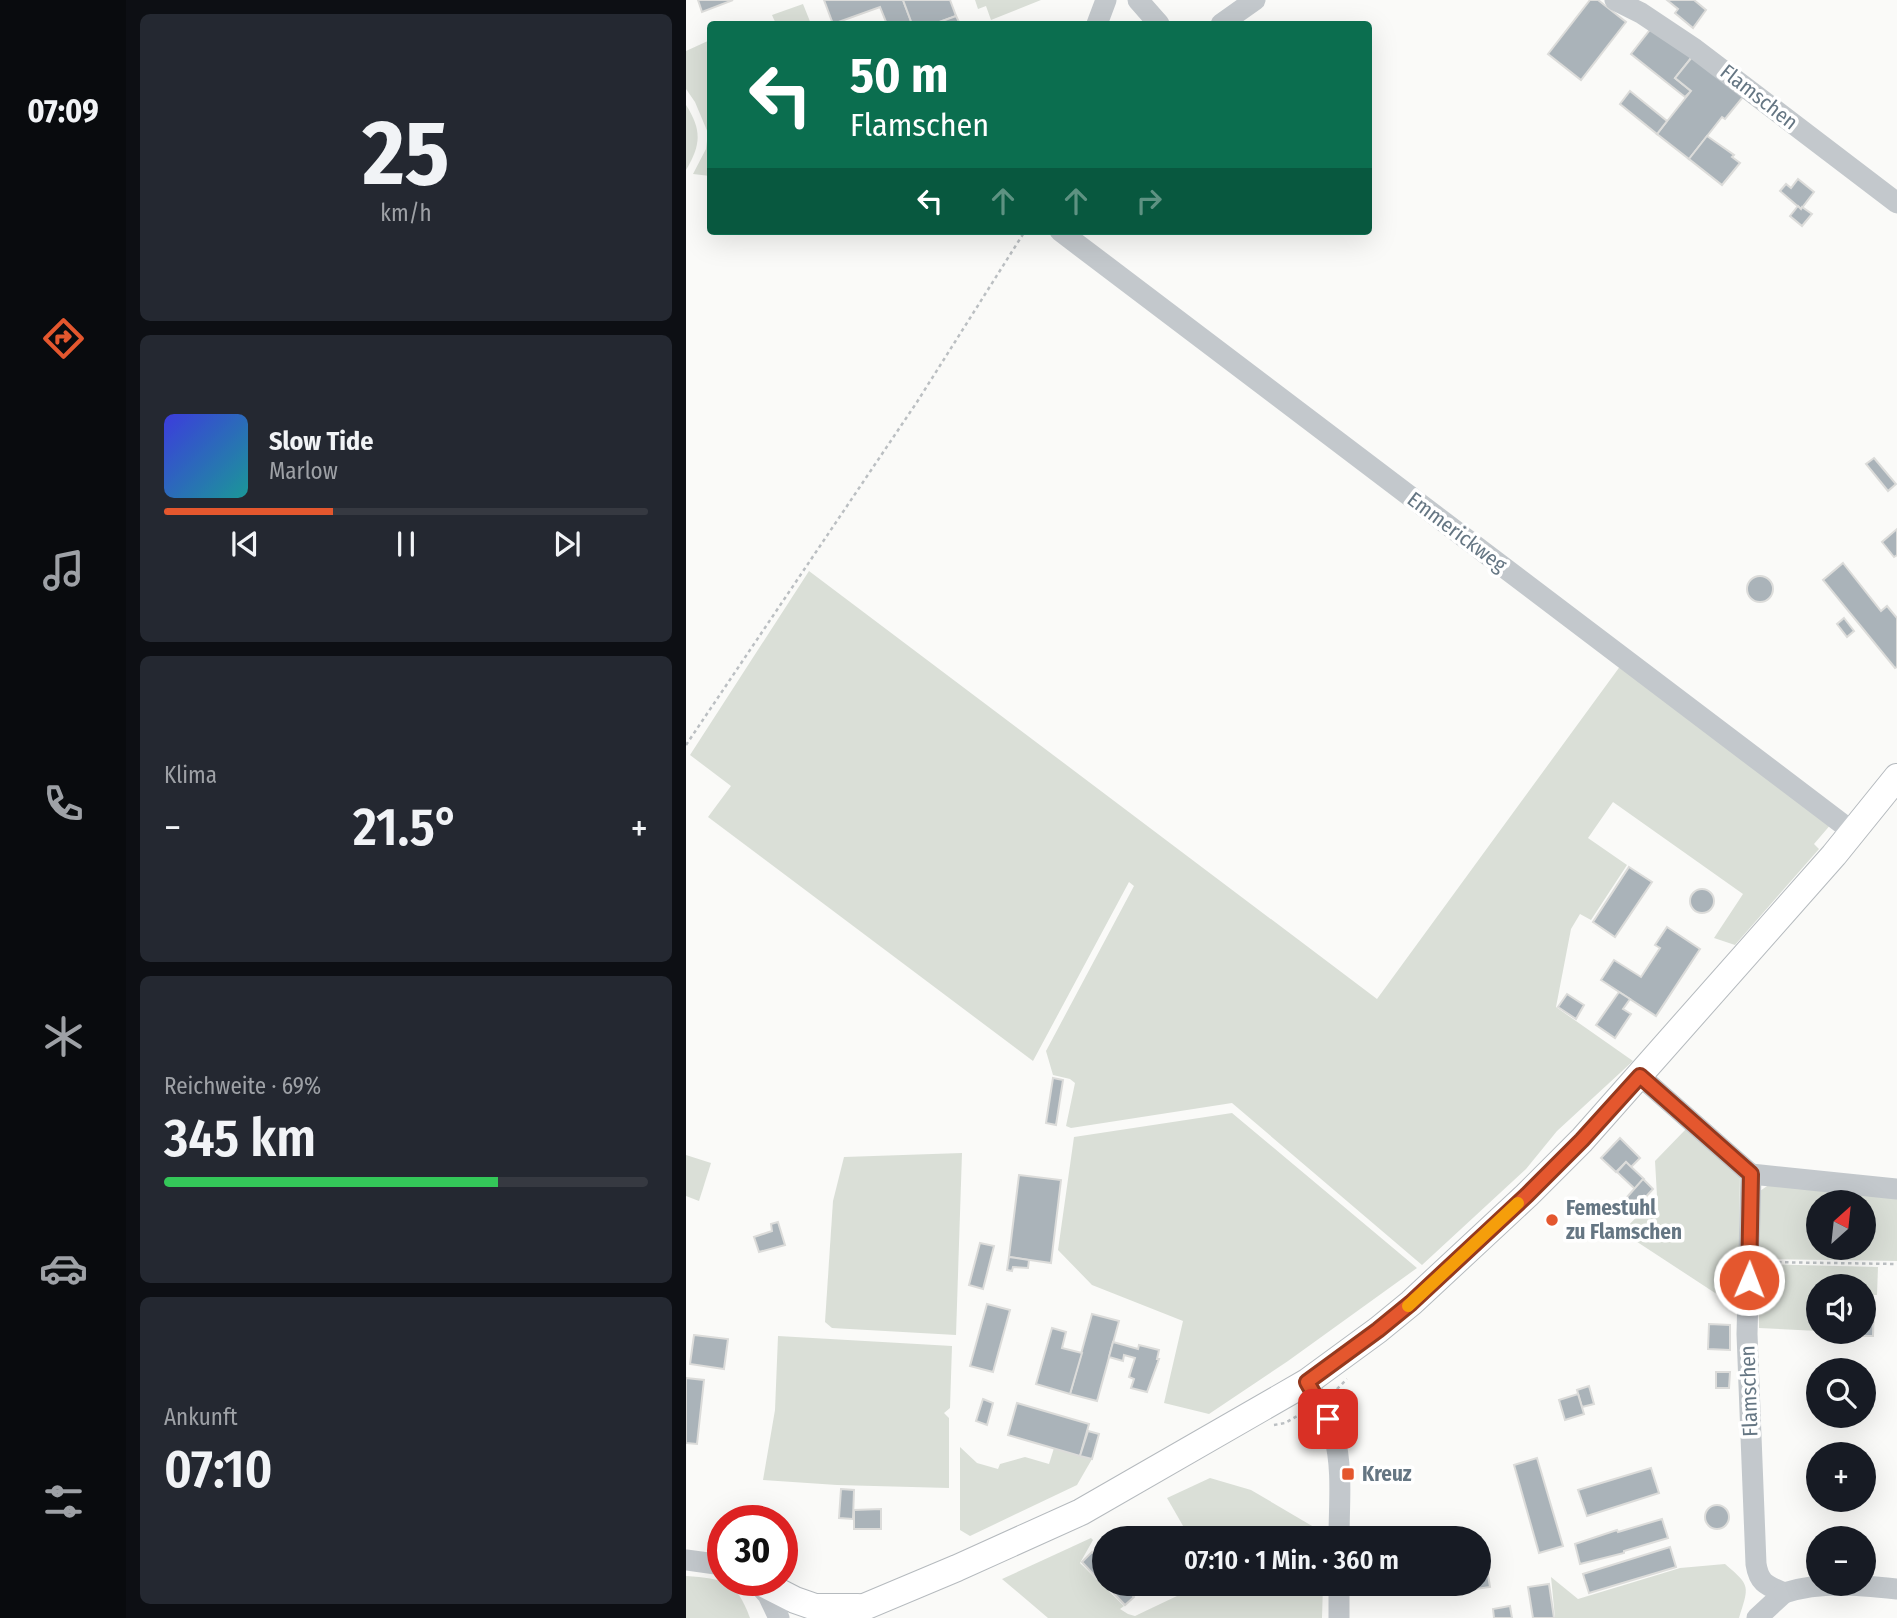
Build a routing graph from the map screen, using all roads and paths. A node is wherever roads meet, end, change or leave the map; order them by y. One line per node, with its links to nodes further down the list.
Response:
1 (1106, 0): 5 (street)
2 (1138, 0): 6 (street)
3 (1255, 0): 7 (street)
4 (1615, 0): 8 (street, Flamschen)
5 (1098, 21)
6 (1156, 21)
7 (1225, 21)
8 (1897, 203)
9 (1022, 235): 11 (path)
10 (1065, 235): 13 (street, Emmerickweg)
11 (686, 745)
12 (1897, 777): 13 (main road)
13 (1853, 832): 14 (main road)
14 (1640, 1076): 15 (street); 19 (main road)
15 (1751, 1174): 16 (street); 24 (street, Flamschen)
16 (1897, 1189)
17 (1761, 1262): 18 (path)
18 (1897, 1264)
19 (1307, 1382): 20 (street); 28 (main road)
20 (1339, 1526)
21 (686, 1560): 22 (street)
22 (707, 1563)
23 (1897, 1589): 24 (street)
24 (1784, 1592): 32 (street)
25 (768, 1596): 29 (street)
26 (787, 1596): 28 (main road)
27 (1339, 1596): 31 (street)
28 (866, 1607): 30 (main road)
29 (779, 1618)
30 (838, 1618)
31 (1339, 1618)
32 (1757, 1618)

